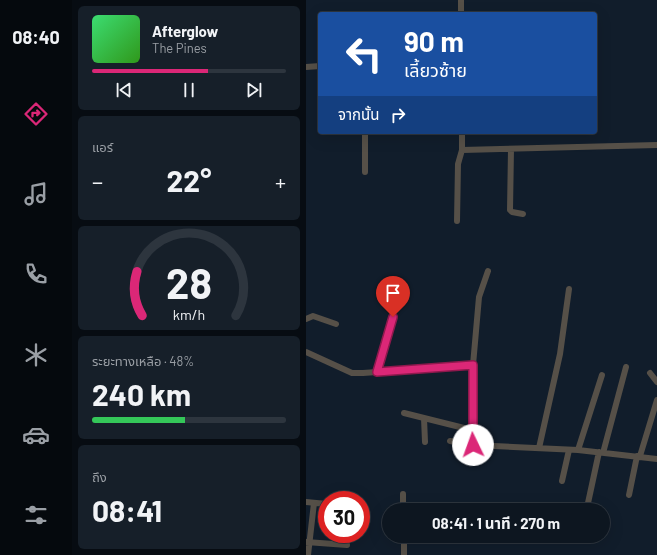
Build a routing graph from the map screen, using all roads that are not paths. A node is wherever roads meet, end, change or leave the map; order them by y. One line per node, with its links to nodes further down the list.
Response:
1 (461, 0): 2 (street)
2 (461, 12)
3 (318, 66): 4 (street)
4 (306, 67)
5 (365, 134): 10 (street)
6 (462, 134): 9 (street)
7 (657, 145): 8 (street)
8 (511, 149): 9 (street); 11 (street)
9 (462, 150): 12 (street)
10 (365, 172)
11 (523, 214)
12 (458, 221)
13 (488, 271): 19 (street)
14 (400, 289): 21 (street)
15 (569, 289): 33 (street)
16 (306, 319): 17 (street)
17 (336, 324)
18 (306, 352): 21 (street)
19 (473, 365): 21 (street); 29 (street)
20 (626, 366): 36 (street)
21 (377, 372)
22 (650, 373): 24 (street)
23 (602, 375): 35 (street)
24 (657, 382)
25 (657, 400): 26 (street)
26 (655, 411): 37 (street)
27 (404, 413): 28 (street)
28 (424, 418): 29 (street); 31 (street)
29 (472, 430): 32 (street)
30 (450, 441): 32 (street)
31 (425, 442)
32 (473, 445): 33 (street)
33 (539, 448): 34 (street)
34 (569, 450): 35 (street); 39 (street)
35 (578, 450): 36 (street)
36 (601, 453): 37 (street); 46 (street)
37 (638, 456): 38 (street); 41 (street)
38 (657, 458)
39 (562, 481)
40 (403, 494): 45 (street)
41 (629, 495)
42 (306, 502): 43 (street)
43 (314, 503): 44 (street); 47 (street)
44 (318, 503)
45 (403, 503)
46 (588, 503)
47 (308, 543): 49 (street); 50 (street)
48 (404, 543): 51 (street)
49 (347, 545)
50 (308, 555)
51 (404, 555)

